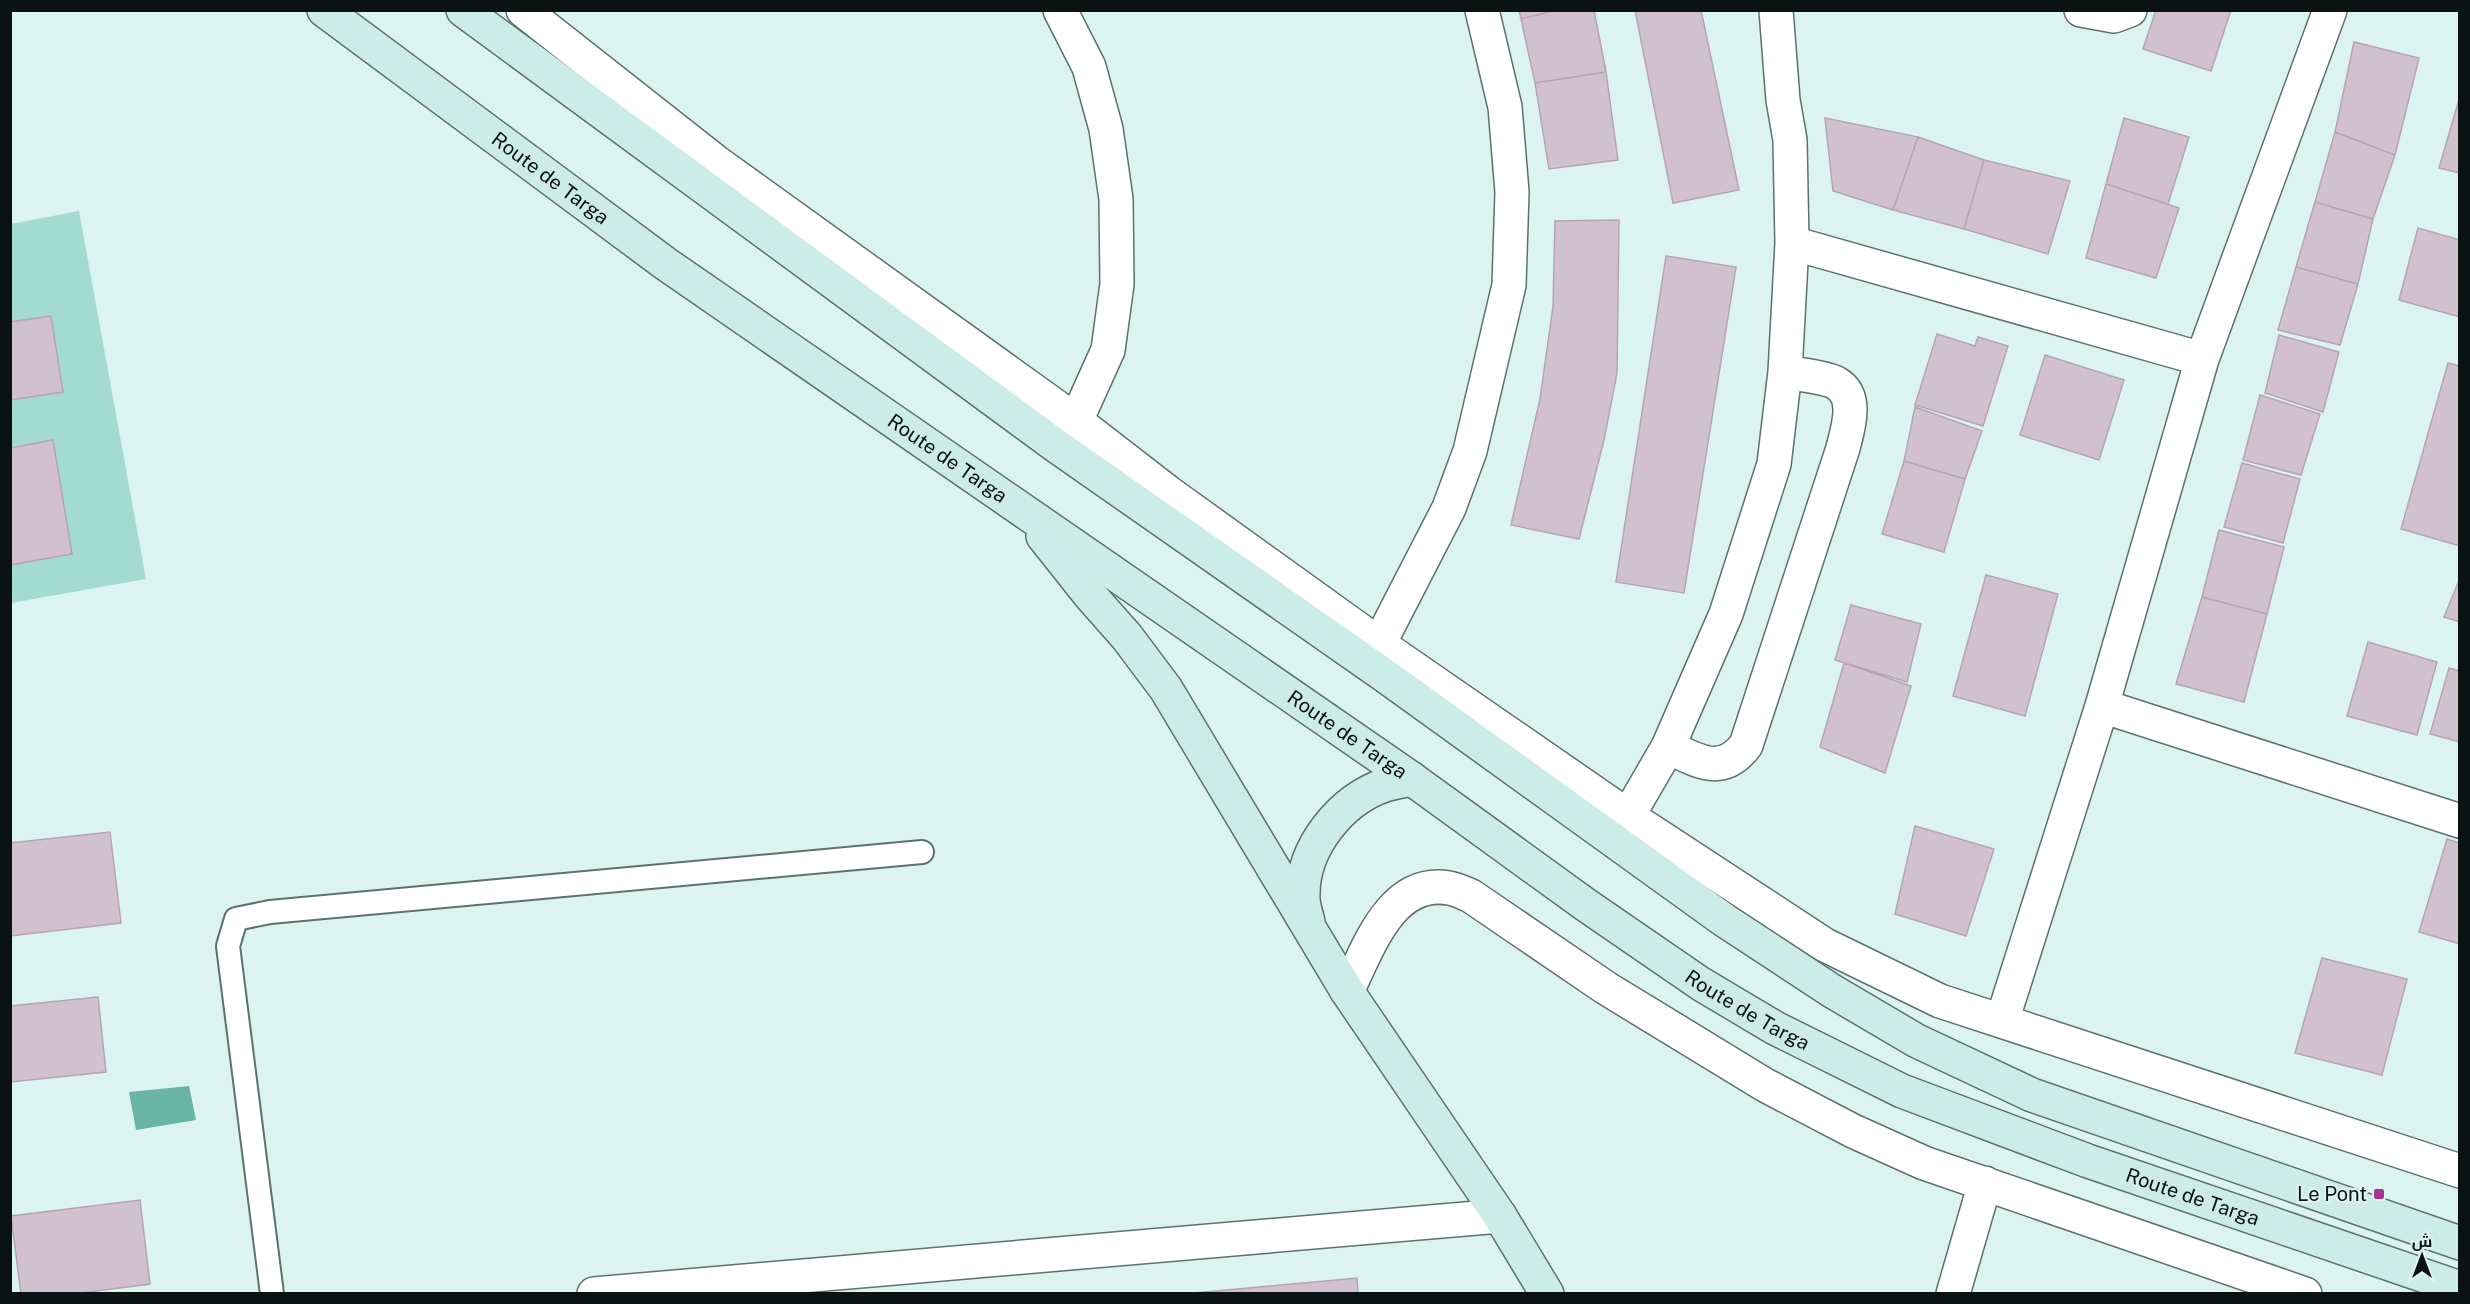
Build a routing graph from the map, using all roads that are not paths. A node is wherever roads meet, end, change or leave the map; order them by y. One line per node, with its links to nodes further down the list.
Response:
1 (324, 10): 14 (main road, Route de Targa)
2 (464, 10): 28 (main road)
3 (523, 10): 13 (street)
4 (1060, 10): 13 (street)
5 (1482, 10): 15 (street)
6 (2081, 10): 7 (street)
7 (2130, 10)
8 (2330, 10): 11 (street)
9 (1786, 14): 10 (street)
10 (1792, 243): 11 (street); 12 (street)
11 (2202, 359): 16 (street)
12 (1785, 372): 17 (street); 17 (street)
13 (1076, 421): 15 (street)
14 (1023, 511): 18 (main road, Route de Targa); 22 (main road)
15 (1379, 644): 19 (street)
16 (2102, 706): 20 (street); 24 (street)
17 (1668, 747): 19 (street)
18 (1412, 779): 22 (main road); 30 (main road, Route de Targa)
19 (1628, 816): 24 (street)
20 (2460, 820)
21 (922, 852): 31 (lane)
22 (1309, 929): 23 (main road)
23 (1347, 991): 26 (street); 27 (main road)
24 (2002, 1021): 25 (street)
25 (2460, 1171)
26 (1985, 1184): 34 (street); 35 (street)
27 (1500, 1216): 29 (street); 33 (main road)
28 (2460, 1243)
29 (715, 1288): 32 (street)
30 (2460, 1288)
31 (272, 1293)
32 (594, 1293)
33 (1547, 1293)
34 (1953, 1293)
35 (2305, 1293)

